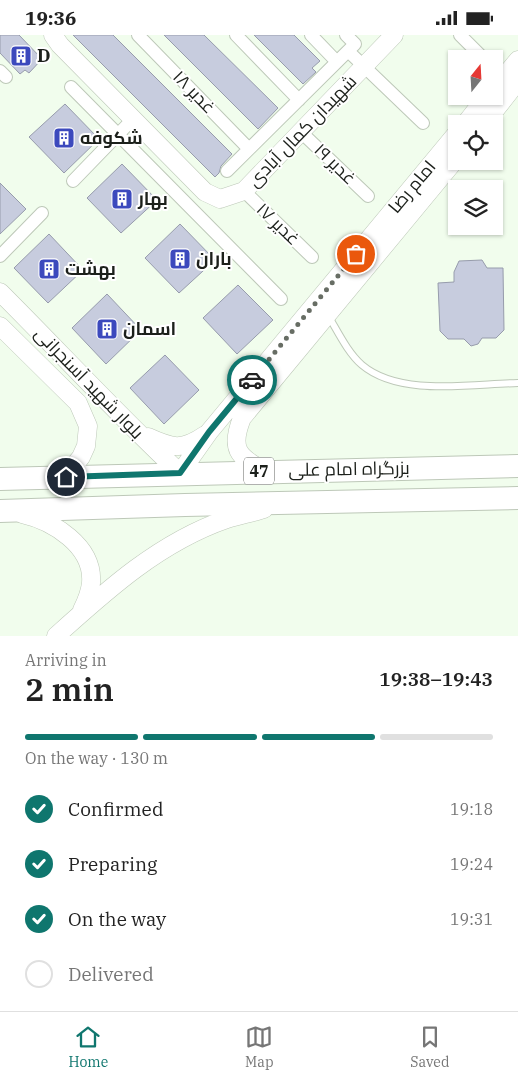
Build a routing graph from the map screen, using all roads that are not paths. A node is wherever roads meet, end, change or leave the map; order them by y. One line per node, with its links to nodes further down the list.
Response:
1 (53, 35): 19 (main road, شهیدان کمال آبادی)
2 (138, 35): 24 (street, غدیر ۱۸)
3 (236, 35): 15 (street)
4 (311, 35): 10 (street)
5 (394, 35): 11 (main road, شهیدان کمال آبادی)
6 (460, 35): 8 (street)
7 (350, 43): 10 (street); 11 (street)
8 (475, 50)
9 (518, 60): 12 (main road)
10 (337, 62): 15 (street)
11 (364, 67): 20 (street); 21 (main road, شهیدان کمال آبادی)
12 (503, 78)
13 (518, 81): 18 (main road)
14 (71, 87): 22 (street)
15 (299, 100): 24 (street)
16 (481, 105): 17 (main road)
17 (472, 115)
18 (491, 115)
19 (133, 119): 22 (street); 28 (main road, شهیدان کمال آبادی)
20 (423, 123)
21 (301, 132): 28 (main road, شهیدان کمال آبادی); 29 (street, غدیر ۱۹)
22 (117, 136): 27 (street); 34 (street)
23 (448, 144): 39 (main road, امام رضا)
24 (249, 149): 26 (street)
25 (448, 169): 35 (main road, امام رضا)
26 (228, 171)
27 (73, 181)
28 (244, 191): 32 (street, غدیر ۱۷)
29 (368, 196)
30 (42, 213): 31 (street)
31 (0, 256)
32 (312, 257)
33 (0, 292): 38 (main road, بلوار شهید آسنجرانی)
34 (281, 299)
35 (327, 314): 37 (lane); 39 (main road, امام رضا)
36 (0, 325): 40 (main road, بلوار شهید آسنجرانی)
37 (518, 383)
38 (101, 393): 40 (main road); 41 (main road, بلوار شهید آسنجرانی)
39 (246, 399): 42 (main road, امام رضا); 44 (main road, امام رضا)
40 (78, 403): 46 (main road, بلوار شهید آسنجرانی)
41 (134, 431): 42 (main road); 45 (main road, بلوار شهید آسنجرانی)
42 (209, 432): 45 (main road, امام رضا)
43 (518, 466): 44 (highway, بزرگراه امام علی / 47)
44 (265, 471): 45 (highway, بزرگراه امام علی / 47)
45 (180, 473): 46 (highway, بزرگراه امام علی / 47)
46 (48, 477): 47 (highway, بزرگراه امام علی / 47)
47 (0, 479)
48 (518, 498): 49 (highway, بزرگراه امام علی / 47)
49 (284, 503): 50 (highway, بزرگراه امام علی / 47); 51 (main road)
50 (4, 511): 51 (main road)
51 (80, 615): 52 (main road)
52 (56, 636)

